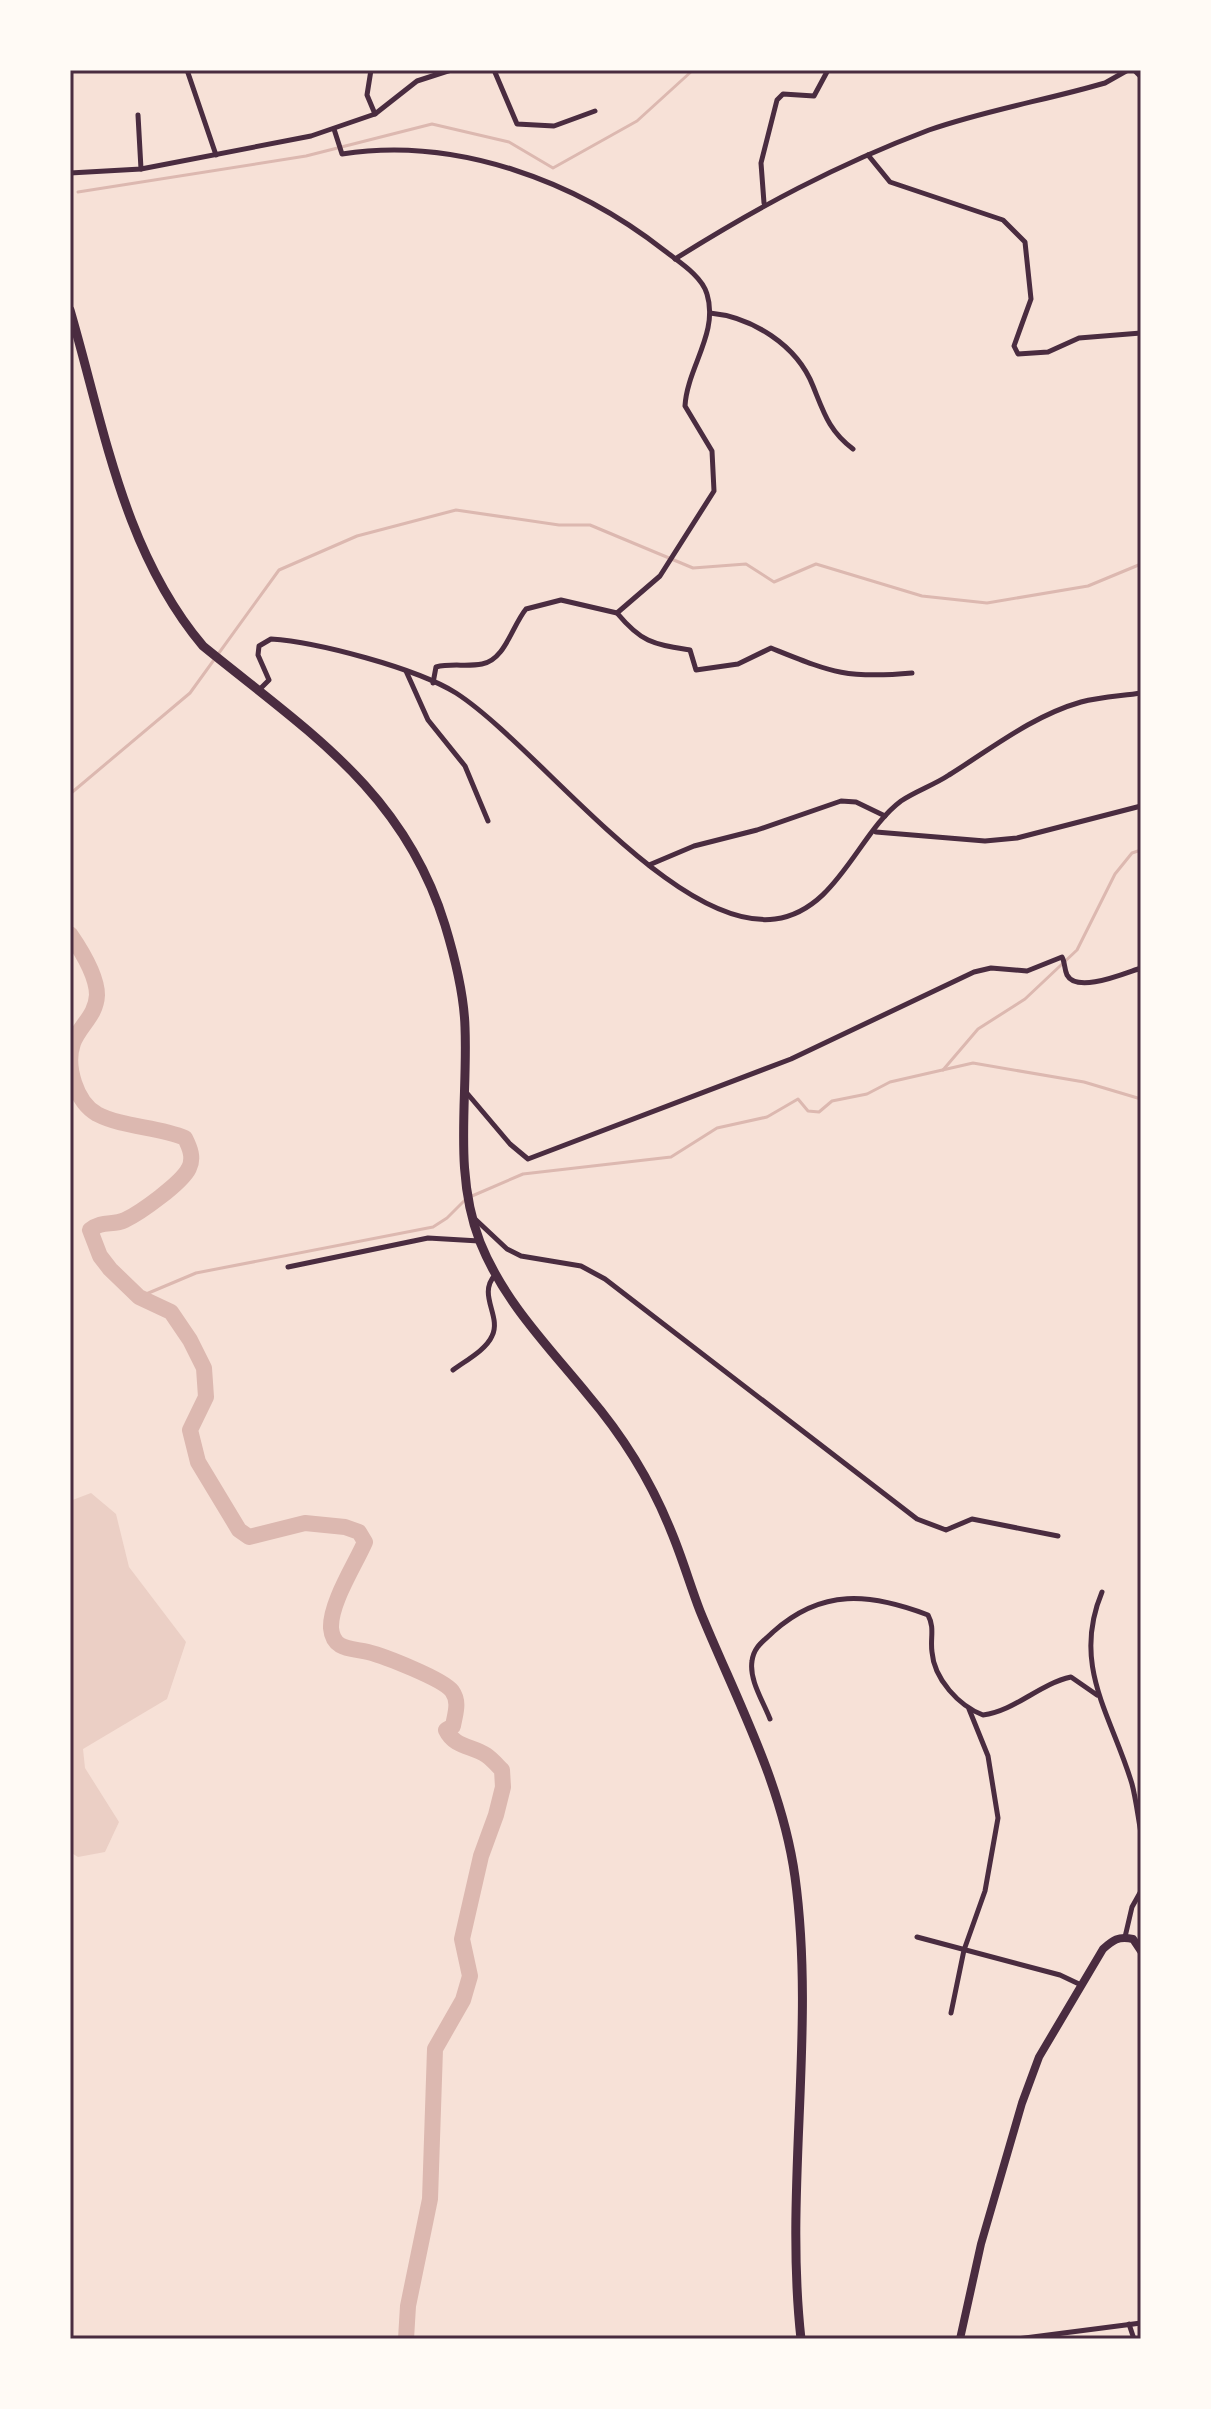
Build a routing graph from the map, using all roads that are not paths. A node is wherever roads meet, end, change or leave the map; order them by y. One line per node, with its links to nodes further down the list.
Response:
1 (187, 70): 13 (street)
2 (371, 70): 10 (street)
3 (494, 70): 9 (street)
4 (828, 70): 17 (street)
5 (1128, 70): 14 (street)
6 (1134, 70): 8 (street)
7 (449, 71): 10 (street)
8 (1141, 77)
9 (595, 111)
10 (375, 114): 12 (street)
11 (138, 115): 15 (street)
12 (334, 129): 13 (street); 18 (street)
13 (216, 155): 15 (street)
14 (868, 155): 17 (street); 21 (street)
15 (141, 169): 16 (street)
16 (70, 173)
17 (764, 203): 18 (street)
18 (675, 259): 20 (street)
19 (70, 310): 27 (highway)
20 (710, 313): 22 (street); 23 (street)
21 (1141, 333)
22 (853, 449)
23 (617, 613): 25 (street); 26 (street)
24 (406, 670): 26 (street); 27 (street); 31 (street)
25 (912, 673)
26 (433, 683): 33 (street)
27 (258, 691): 35 (highway)
28 (1141, 693): 30 (street)
29 (1141, 806): 32 (street)
30 (885, 816): 32 (street); 33 (street)
31 (488, 821)
32 (875, 832): 33 (street)
33 (648, 865)
34 (1141, 968): 35 (street)
35 (464, 1090): 36 (highway)
36 (472, 1215): 37 (highway); 41 (street)
37 (480, 1241): 38 (street); 39 (highway)
38 (288, 1267)
39 (495, 1274): 40 (street); 57 (highway)
40 (453, 1370)
41 (1058, 1536)
42 (1102, 1592): 43 (street)
43 (1097, 1695): 44 (street); 46 (street)
44 (969, 1708): 45 (street); 50 (street)
45 (770, 1719)
46 (1141, 1833)
47 (1141, 1891): 49 (street)
48 (917, 1937): 50 (street)
49 (1125, 1937): 51 (main road); 52 (main road)
50 (964, 1950): 52 (street); 53 (street)
51 (1141, 1951)
52 (1079, 1984): 58 (main road)
53 (951, 2013)
54 (1141, 2323): 55 (street)
55 (1129, 2324): 56 (street); 60 (street)
56 (1028, 2338): 59 (street)
57 (801, 2339)
58 (960, 2339)
59 (1017, 2339)
60 (1134, 2339)

